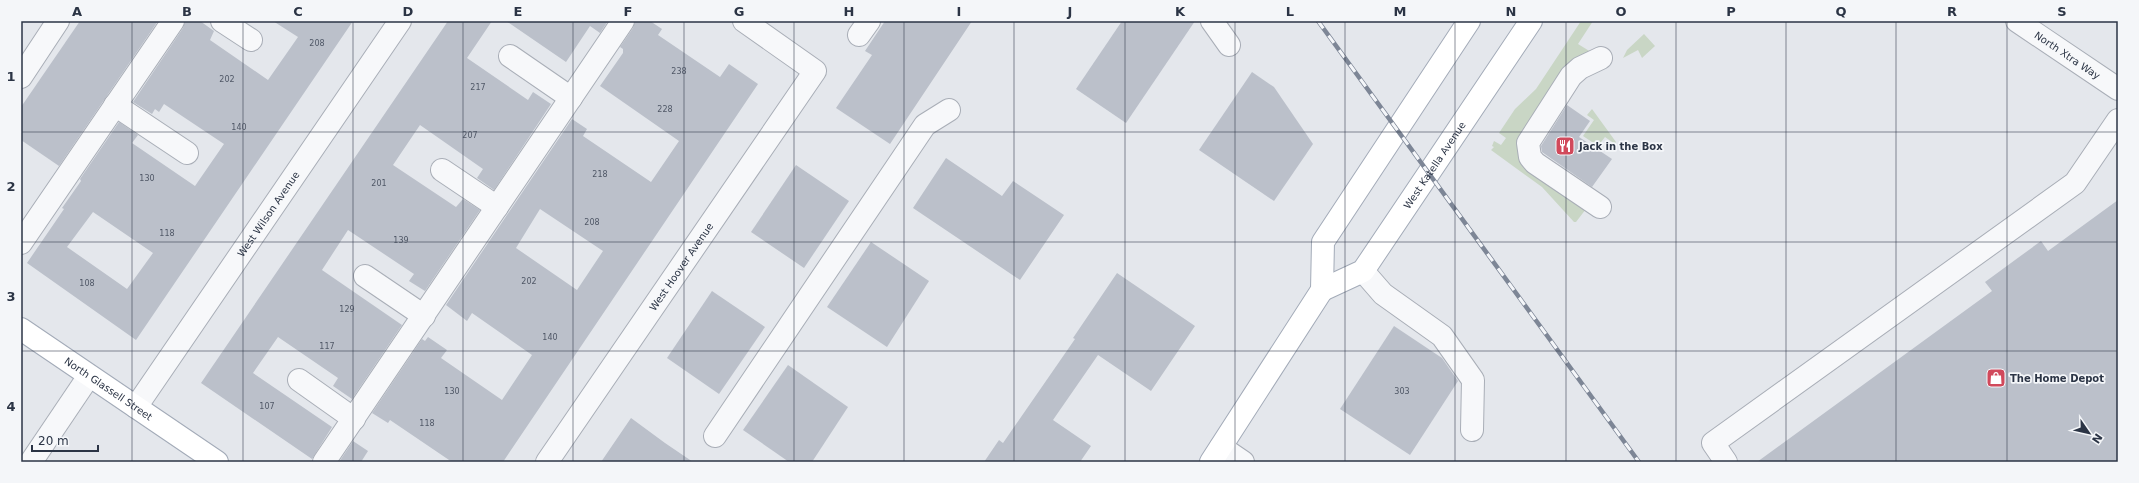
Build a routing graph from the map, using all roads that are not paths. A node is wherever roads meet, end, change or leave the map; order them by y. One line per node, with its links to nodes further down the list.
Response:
1 (58, 21): 15 (street)
2 (173, 21): 18 (street)
3 (222, 21): 11 (street)
4 (400, 21): 33 (street, West Wilson Avenue)
5 (623, 21): 17 (street)
6 (744, 21): 41 (street, West Hoover Avenue)
7 (1212, 21): 12 (street)
8 (1469, 21): 28 (main road)
9 (1531, 21): 26 (main road, West Katella Avenue)
10 (2017, 21): 16 (street, North Xtra Way)
11 (251, 40)
12 (1229, 45)
13 (510, 56): 17 (street)
14 (1601, 58): 24 (street)
15 (21, 77)
16 (2118, 89)
17 (571, 98): 23 (street)
18 (115, 105): 21 (street); 25 (street)
19 (949, 110): 36 (street)
20 (2118, 120): 43 (street)
21 (187, 154)
22 (442, 170): 23 (street)
23 (497, 207): 29 (street)
24 (1600, 207)
25 (21, 243)
26 (1363, 272): 28 (main road); 35 (street)
27 (365, 276): 29 (street)
28 (1322, 290): 37 (main road)
29 (424, 316): 34 (street)
30 (21, 329): 31 (main road, North Glassell Street)
31 (89, 376): 33 (main road, North Glassell Street); 38 (street)
32 (299, 380): 34 (street)
33 (136, 407): 39 (main road, North Glassell Street)
34 (354, 419): 40 (street)
35 (1472, 430)
36 (715, 436)
37 (1216, 454): 42 (street)
38 (31, 462)
39 (217, 462)
40 (324, 462)
41 (547, 462)
42 (1243, 462)
43 (1726, 462)

